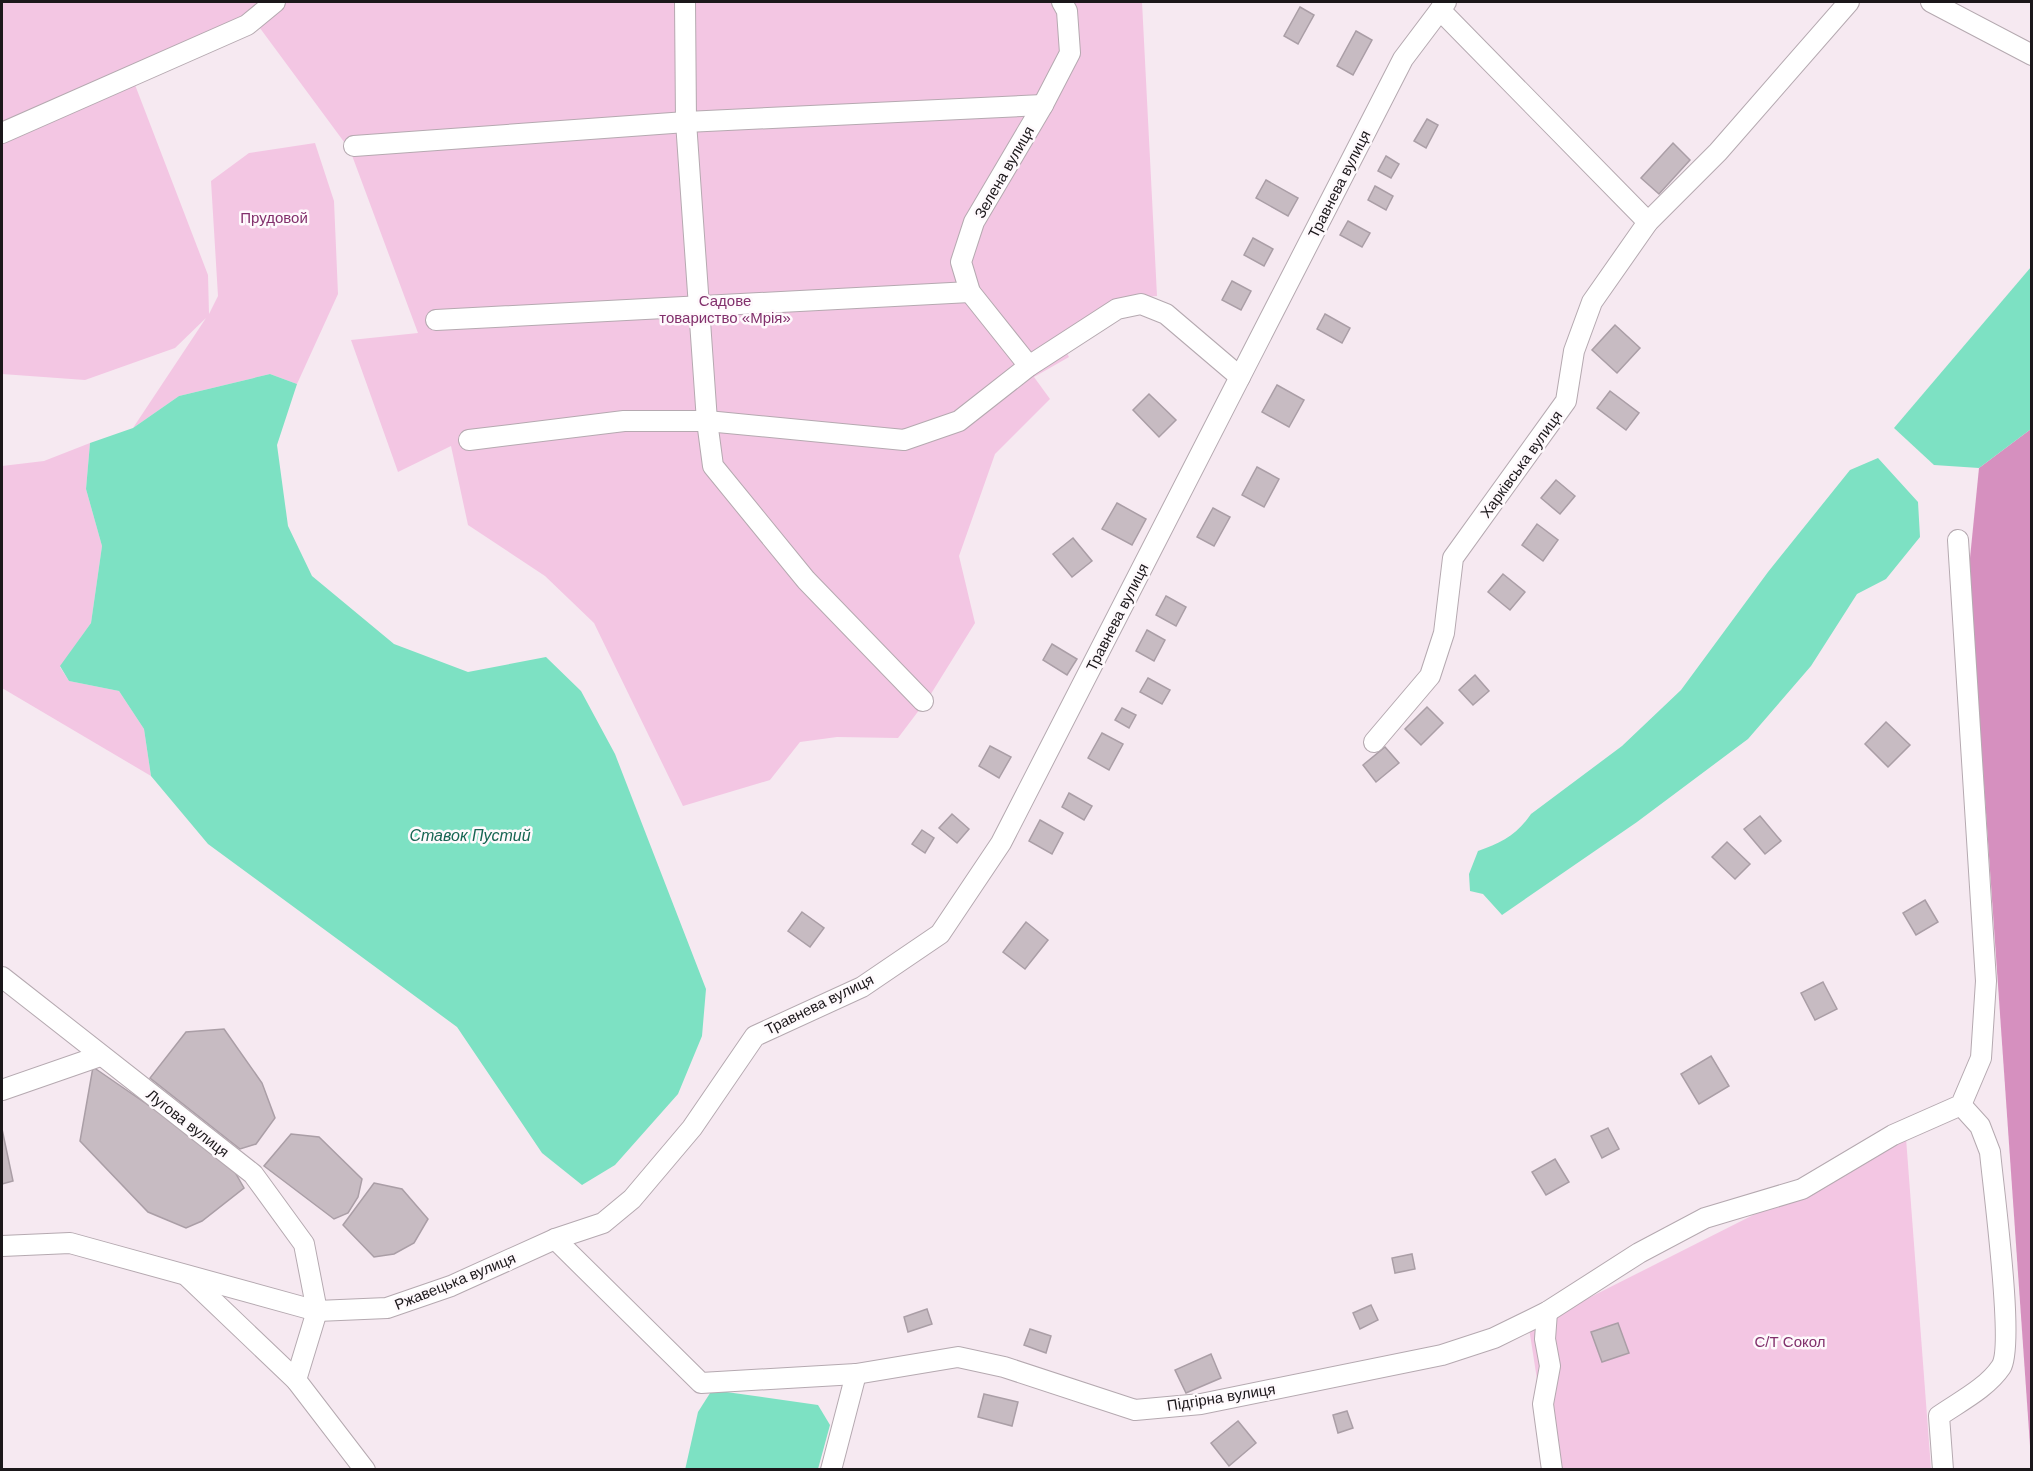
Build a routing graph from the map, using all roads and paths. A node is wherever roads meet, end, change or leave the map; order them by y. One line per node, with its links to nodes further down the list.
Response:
1 (275, 2): 10 (street)
2 (685, 2): 9 (street)
3 (1062, 2): 8 (street, Зелена вулиця)
4 (1849, 2): 12 (street, Харківська вулиця)
5 (1931, 2): 7 (street)
6 (1443, 6): 12 (street); 17 (street, Травнева вулиця)
7 (2031, 55)
8 (1043, 105): 9 (street); 13 (street, Зелена вулиця)
9 (686, 122): 11 (street); 14 (street)
10 (2, 133)
11 (354, 146)
12 (1648, 222): 22 (street, Харківська вулиця)
13 (970, 292): 14 (street); 16 (street, Зелена вулиця)
14 (699, 307): 15 (street); 18 (street)
15 (436, 320)
16 (1029, 366): 17 (street); 18 (street)
17 (1240, 377): 27 (street, Травнева вулиця)
18 (707, 421): 19 (street); 21 (street)
19 (470, 440)
20 (1958, 540): 26 (street)
21 (922, 700)
22 (1374, 742)
23 (2, 977): 24 (street, Лугова вулиця)
24 (100, 1056): 25 (street); 31 (street, Лугова вулиця)
25 (2, 1090)
26 (1961, 1105): 32 (street, Підгірна вулиця); 38 (street)
27 (692, 1128): 28 (street, Ржавецька вулиця)
28 (555, 1239): 31 (street, Ржавецька вулиця); 33 (street, Підгірна вулиця)
29 (2, 1246): 30 (street, Ржавецька вулиця)
30 (186, 1275): 31 (street, Ржавецька вулиця); 34 (street)
31 (317, 1311): 34 (street)
32 (1547, 1312): 33 (street, Підгірна вулиця); 37 (street)
33 (856, 1374): 36 (street)
34 (296, 1380): 35 (street)
35 (365, 1470)
36 (831, 1470)
37 (1552, 1470)
38 (1943, 1470)

